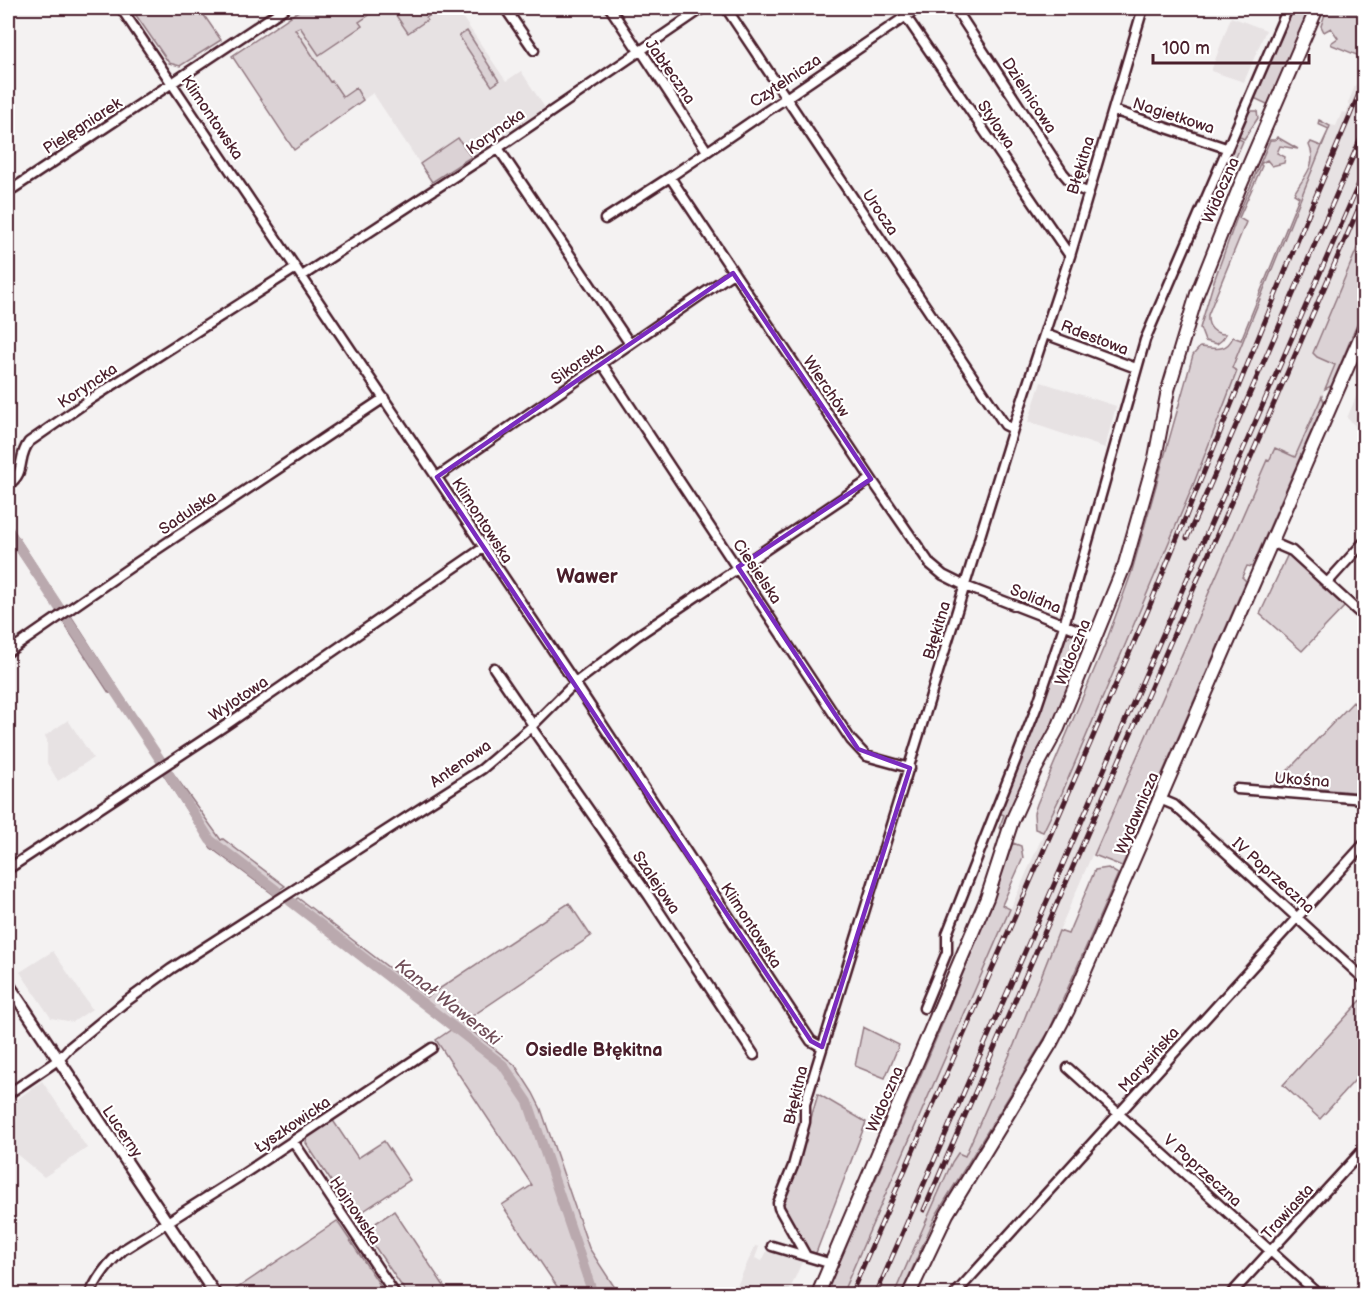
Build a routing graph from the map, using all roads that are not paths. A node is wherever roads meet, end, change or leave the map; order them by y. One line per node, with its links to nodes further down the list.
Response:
1 (121, 8): 16 (street, Klimontowska)
2 (285, 8): 16 (street, Pielęgniarek)
3 (506, 8): 14 (street)
4 (610, 8): 15 (street, Jabłeczna)
5 (704, 8): 15 (street, Koryncka)
6 (726, 8): 17 (street, Urocza)
7 (900, 8): 13 (street, Stylowa)
8 (918, 8): 13 (street, Czytelnicza)
9 (955, 8): 24 (street, Dzielnicowa)
10 (1143, 8): 18 (street, Błękitna)
11 (1288, 8): 20 (street, Widoczna)
12 (1317, 8): 48 (main road, Widoczna)
13 (906, 16): 17 (street, Czytelnicza); 26 (street, Stylowa)
14 (534, 50)
15 (639, 51): 19 (street, Koryncka); 21 (street, Jabłeczna)
16 (171, 82): 23 (street, Pielęgniarek); 27 (street, Klimontowska)
17 (786, 98): 21 (street, Czytelnicza); 36 (street, Urocza)
18 (1113, 110): 20 (street, Nagietkowa); 24 (street, Błękitna)
19 (498, 148): 29 (street, Koryncka); 32 (street)
20 (1226, 148): 34 (street, Widoczna)
21 (707, 151): 22 (street, Czytelnicza)
22 (670, 177): 25 (street, Czytelnicza); 28 (street, Wierchów)
23 (8, 192)
24 (1087, 192): 26 (street, Błękitna)
25 (605, 219)
26 (1070, 256): 31 (street, Błękitna)
27 (296, 268): 29 (street, Klimontowska); 39 (street, Koryncka)
28 (734, 273): 32 (street, Sikorska); 38 (street, Wierchów)
29 (302, 276): 35 (street, Klimontowska)
30 (1365, 329): 40 (main road, Wydawnicza)
31 (1045, 334): 34 (street, Rdestowa); 36 (street, Błękitna)
32 (630, 344): 33 (street, Sikorska)
33 (602, 364): 37 (street, Sikorska); 43 (street, Ciesielska)
34 (1136, 368): 47 (street, Widoczna)
35 (384, 398): 37 (street, Klimontowska); 49 (street, Sadulska)
36 (1013, 429): 45 (street, Błękitna)
37 (437, 477): 42 (street, Klimontowska)
38 (871, 478): 43 (street, Antenowa); 45 (street, Wierchów)
39 (8, 485)
40 (1271, 542): 44 (street); 55 (main road, Wydawnicza)
41 (1365, 542): 44 (street)
42 (483, 548): 51 (street, Klimontowska); 58 (street, Wylotowa)
43 (738, 567): 51 (street, Antenowa); 53 (street, Ciesielska)
44 (1327, 583): 46 (street)
45 (965, 586): 47 (street, Solidna); 53 (street, Błękitna)
46 (1365, 617)
47 (1064, 625): 48 (street, Solidna); 62 (street, Widoczna)
48 (1096, 637): 76 (main road, Widoczna)
49 (8, 652)
50 (494, 668): 52 (street, Szalejowa)
51 (575, 683): 52 (street, Antenowa); 63 (street, Klimontowska)
52 (532, 726): 65 (street, Szalejowa); 66 (street, Antenowa)
53 (910, 768): 63 (street, Błękitna)
54 (1237, 789): 56 (street, Ukośna)
55 (1160, 799): 59 (street, IV Poprzeczna); 81 (main road, Wydawnicza)
56 (1365, 799)
57 (1365, 844): 59 (street, Marysińska)
58 (8, 869)
59 (1298, 917): 60 (street, IV Poprzeczna); 69 (street, Marysińska)
60 (1365, 979)
61 (8, 984): 66 (street, Lucerny)
62 (924, 1008)
63 (822, 1047): 75 (street, Błękitna)
64 (432, 1048): 70 (street, Łyszkowicka)
65 (754, 1055)
66 (58, 1060): 68 (street, Antenowa); 72 (street, Lucerny)
67 (1068, 1068): 69 (street, V Poprzeczna)
68 (8, 1094)
69 (1118, 1114): 74 (street, V Poprzeczna); 82 (street, Marysińska)
70 (293, 1142): 72 (street, Łyszkowicka); 79 (street, Hajnowska)
71 (1365, 1149): 74 (street, Trawiasta)
72 (166, 1222): 77 (street, Łyszkowicka); 78 (street, Lucerny)
73 (772, 1245): 75 (street)
74 (1270, 1252): 83 (street, Trawiasta); 84 (street, V Poprzeczna)
75 (806, 1256): 76 (street)
76 (832, 1264): 80 (main road, Widoczna)
77 (90, 1294)
78 (215, 1294)
79 (395, 1294)
80 (818, 1294)
81 (909, 1294)
82 (955, 1294)
83 (1231, 1294)
84 (1318, 1294)

